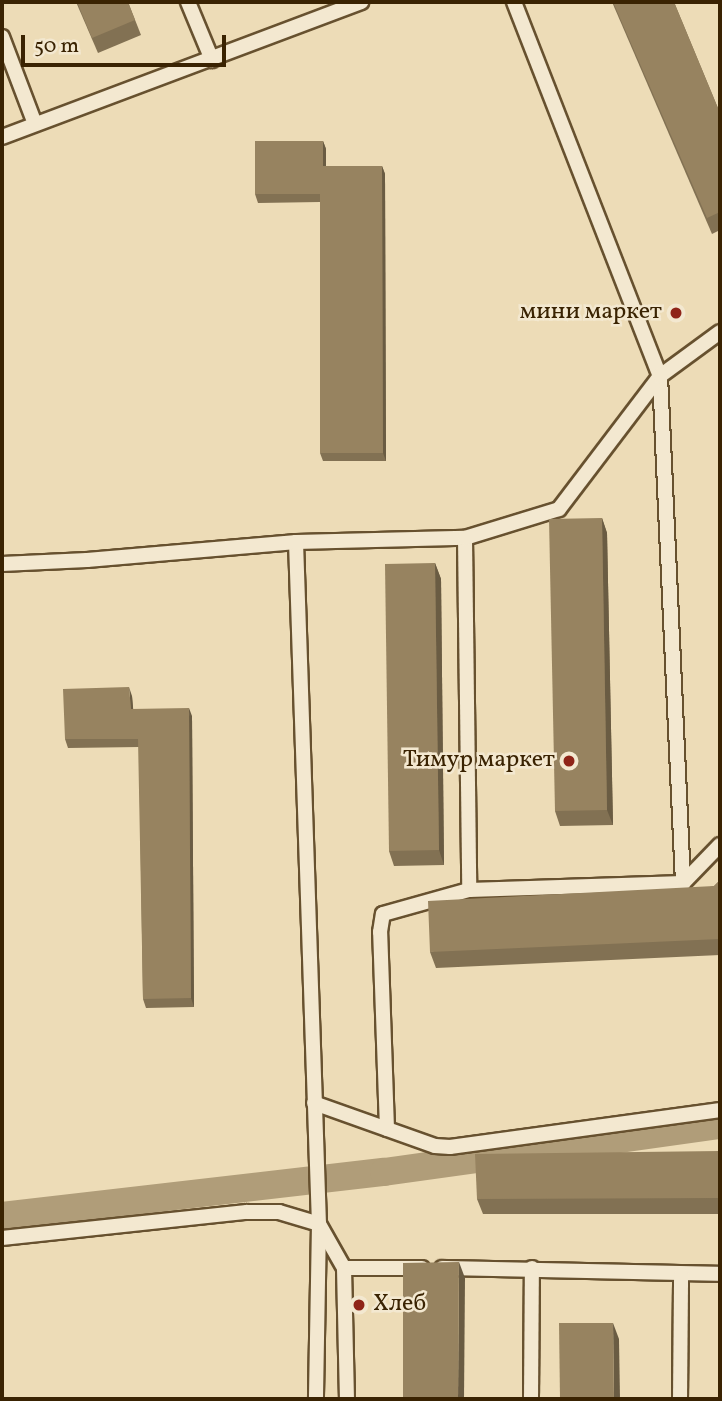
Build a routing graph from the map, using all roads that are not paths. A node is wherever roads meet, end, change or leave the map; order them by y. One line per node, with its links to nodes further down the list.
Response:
1 (188, 2): 5 (lane)
2 (361, 2): 5 (lane)
3 (514, 2): 9 (lane)
4 (2, 37): 6 (lane)
5 (212, 60): 6 (lane)
6 (35, 124): 7 (lane)
7 (2, 137)
8 (720, 331): 9 (lane)
9 (660, 376): 10 (lane); 14 (lane)
10 (465, 538): 11 (lane); 15 (lane)
11 (296, 542): 12 (lane); 16 (lane)
12 (2, 564)
13 (720, 845): 14 (lane)
14 (683, 883): 15 (lane)
15 (469, 890): 18 (lane)
16 (314, 1103): 18 (lane); 19 (lane)
17 (720, 1110): 18 (lane)
18 (387, 1129)
19 (319, 1224): 20 (lane); 21 (lane); 25 (lane)
20 (2, 1238)
21 (344, 1268): 22 (lane); 26 (lane)
22 (532, 1268): 24 (lane); 27 (lane)
23 (720, 1274): 24 (lane)
24 (681, 1275): 28 (lane)
25 (316, 1399)
26 (347, 1399)
27 (531, 1399)
28 (680, 1399)

